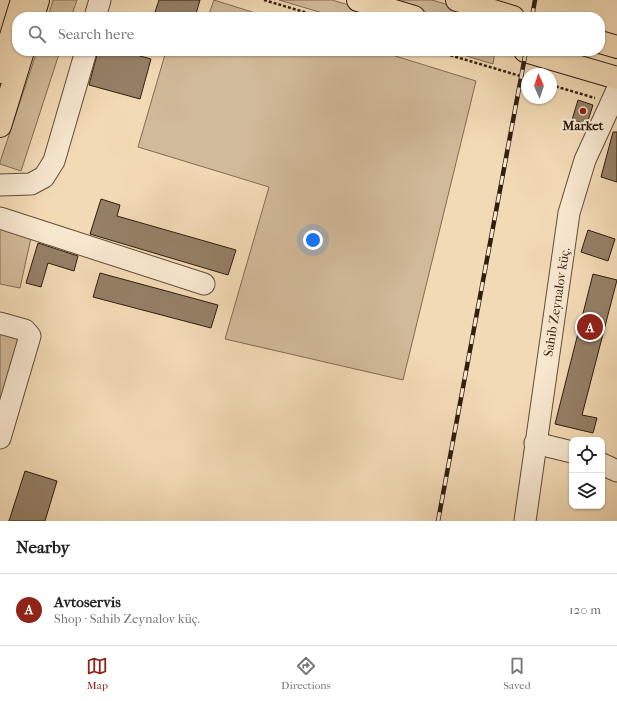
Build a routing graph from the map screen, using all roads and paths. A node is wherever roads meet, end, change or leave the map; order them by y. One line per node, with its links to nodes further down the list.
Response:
1 (22, 0): 7 (main road)
2 (38, 0): 8 (main road)
3 (100, 0): 9 (street)
4 (264, 0): 10 (path)
5 (358, 0): 11 (main road)
6 (457, 0): 12 (main road)
7 (18, 12)
8 (34, 12)
9 (96, 12)
10 (304, 12)
11 (398, 12)
12 (497, 12)
13 (12, 33): 20 (main road)
14 (605, 43): 15 (main road)
15 (617, 47)
16 (21, 56): 25 (main road)
17 (85, 56): 26 (street)
18 (453, 56): 21 (path)
19 (542, 56): 22 (main road)
20 (0, 72)
21 (521, 76)
22 (617, 78)
23 (557, 86): 24 (path)
24 (614, 96): 31 (street, Sahib Zeynalov küç.)
25 (0, 126)
26 (0, 185)
27 (0, 218): 28 (street)
28 (204, 284)
29 (0, 323): 30 (street)
30 (0, 438)
31 (535, 443): 32 (street); 35 (street, Sahib Zeynalov küç.)
32 (569, 451)
33 (605, 465): 34 (street)
34 (617, 471)
35 (525, 521)

